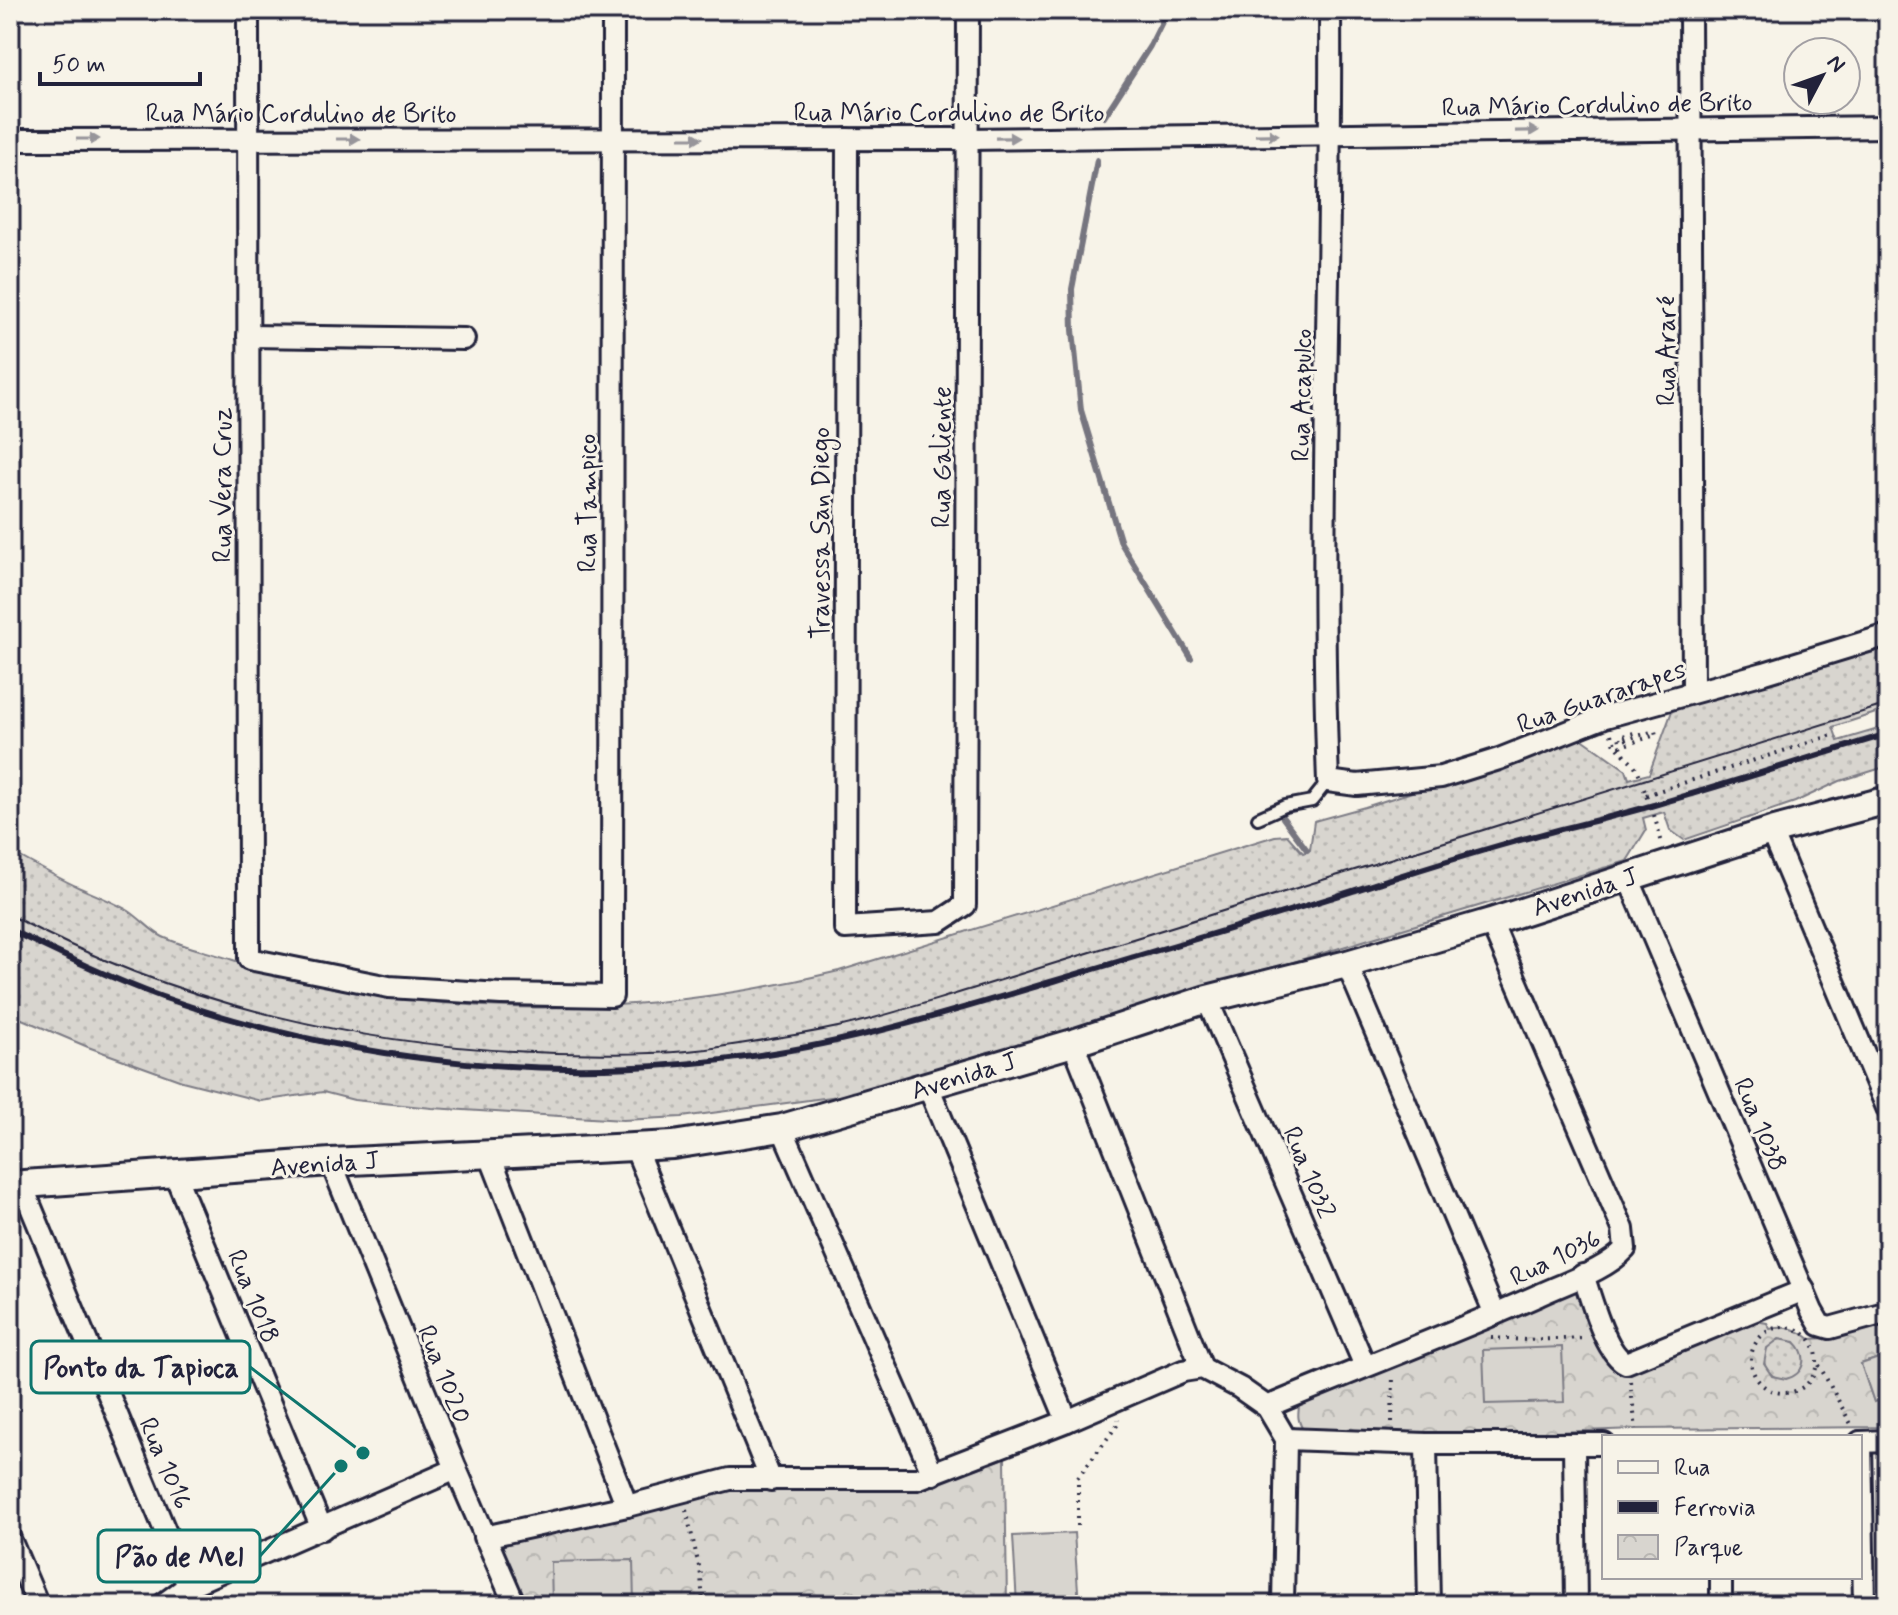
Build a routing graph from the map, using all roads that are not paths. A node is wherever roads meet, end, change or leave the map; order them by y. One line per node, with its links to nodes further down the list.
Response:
1 (248, 10): 10 (street, Rua Vera Cruz)
2 (613, 10): 9 (street, Rua Tampico)
3 (968, 10): 12 (street, Rua Galiente)
4 (1330, 10): 8 (street, Rua Acapulco)
5 (1690, 10): 7 (street, Rua Araré)
6 (1888, 127): 7 (street, Rua Mário Cordulino de Brito)
7 (1691, 128): 8 (street, Rua Mário Cordulino de Brito, one-way to 7); 17 (street, Rua Araré)
8 (1331, 134): 12 (street, Rua Mário Cordulino de Brito, one-way to 8); 18 (street, Rua Acapulco)
9 (613, 138): 10 (street, Rua Mário Cordulino de Brito, one-way to 9); 11 (street, Rua Mário Cordulino de Brito, one-way to 11); 25 (street, Rua Tampico)
10 (248, 139): 13 (street, Rua Mário Cordulino de Brito, one-way to 10); 14 (street, Rua Vera Cruz)
11 (847, 139): 12 (street, Rua Mário Cordulino de Brito); 23 (street, Travessa San Diego)
12 (968, 139): 23 (street, Rua Galiente)
13 (10, 140)
14 (248, 336): 15 (street); 25 (street, Rua Vera Cruz)
15 (464, 339)
16 (1888, 635): 17 (street, Rua Guararapes)
17 (1693, 691): 18 (street, Rua Guararapes)
18 (1328, 781): 20 (lane)
19 (1888, 800): 21 (street, Avenida J)
20 (1258, 818)
21 (1771, 831): 22 (street, Avenida J); 30 (street)
22 (1628, 877): 24 (street, Avenida J); 38 (street, Rua 1038)
23 (965, 905)
24 (1491, 922): 26 (street, Avenida J); 37 (street, Rua 1036)
25 (249, 959)
26 (1347, 964): 27 (street, Avenida J); 40 (street)
27 (1207, 999): 28 (street, Avenida J); 41 (street, Rua 1032)
28 (1073, 1043): 29 (street, Avenida J); 42 (street)
29 (928, 1086): 31 (street, Avenida J); 44 (street)
30 (1888, 1110)
31 (782, 1128): 32 (street, Avenida J); 52 (street)
32 (635, 1147): 33 (street, Avenida J); 53 (street)
33 (489, 1153): 34 (street, Avenida J); 54 (street)
34 (331, 1162): 35 (street, Avenida J); 51 (street, Rua 1020)
35 (174, 1172): 36 (street, Avenida J); 55 (street, Rua 1018)
36 (16, 1184): 60 (street, Rua 1016)
37 (1583, 1275): 38 (street); 40 (street, Rua 1036)
38 (1804, 1290): 39 (street, Rua 1038)
39 (1888, 1312)
40 (1495, 1314): 41 (street, Rua 1036)
41 (1365, 1366): 43 (street, Rua 1036)
42 (1202, 1368): 43 (street); 44 (street)
43 (1267, 1407): 46 (street)
44 (1067, 1421): 52 (street)
45 (1862, 1438): 47 (street)
46 (1286, 1439): 48 (street); 64 (street)
47 (1888, 1441)
48 (1426, 1444): 49 (street); 65 (street)
49 (1574, 1444): 50 (street); 66 (street)
50 (1602, 1444)
51 (456, 1469): 55 (street); 56 (street, Rua 1020)
52 (933, 1474): 53 (street)
53 (771, 1480): 54 (street)
54 (627, 1506): 56 (street)
55 (322, 1529): 60 (street)
56 (484, 1537): 63 (street, Rua 1020)
57 (10, 1539): 61 (street)
58 (1862, 1549): 68 (street)
59 (1721, 1579): 67 (street)
60 (188, 1586): 62 (street)
61 (38, 1605)
62 (162, 1605)
63 (515, 1605)
64 (1283, 1605)
65 (1429, 1605)
66 (1576, 1605)
67 (1721, 1605)
68 (1864, 1605)

